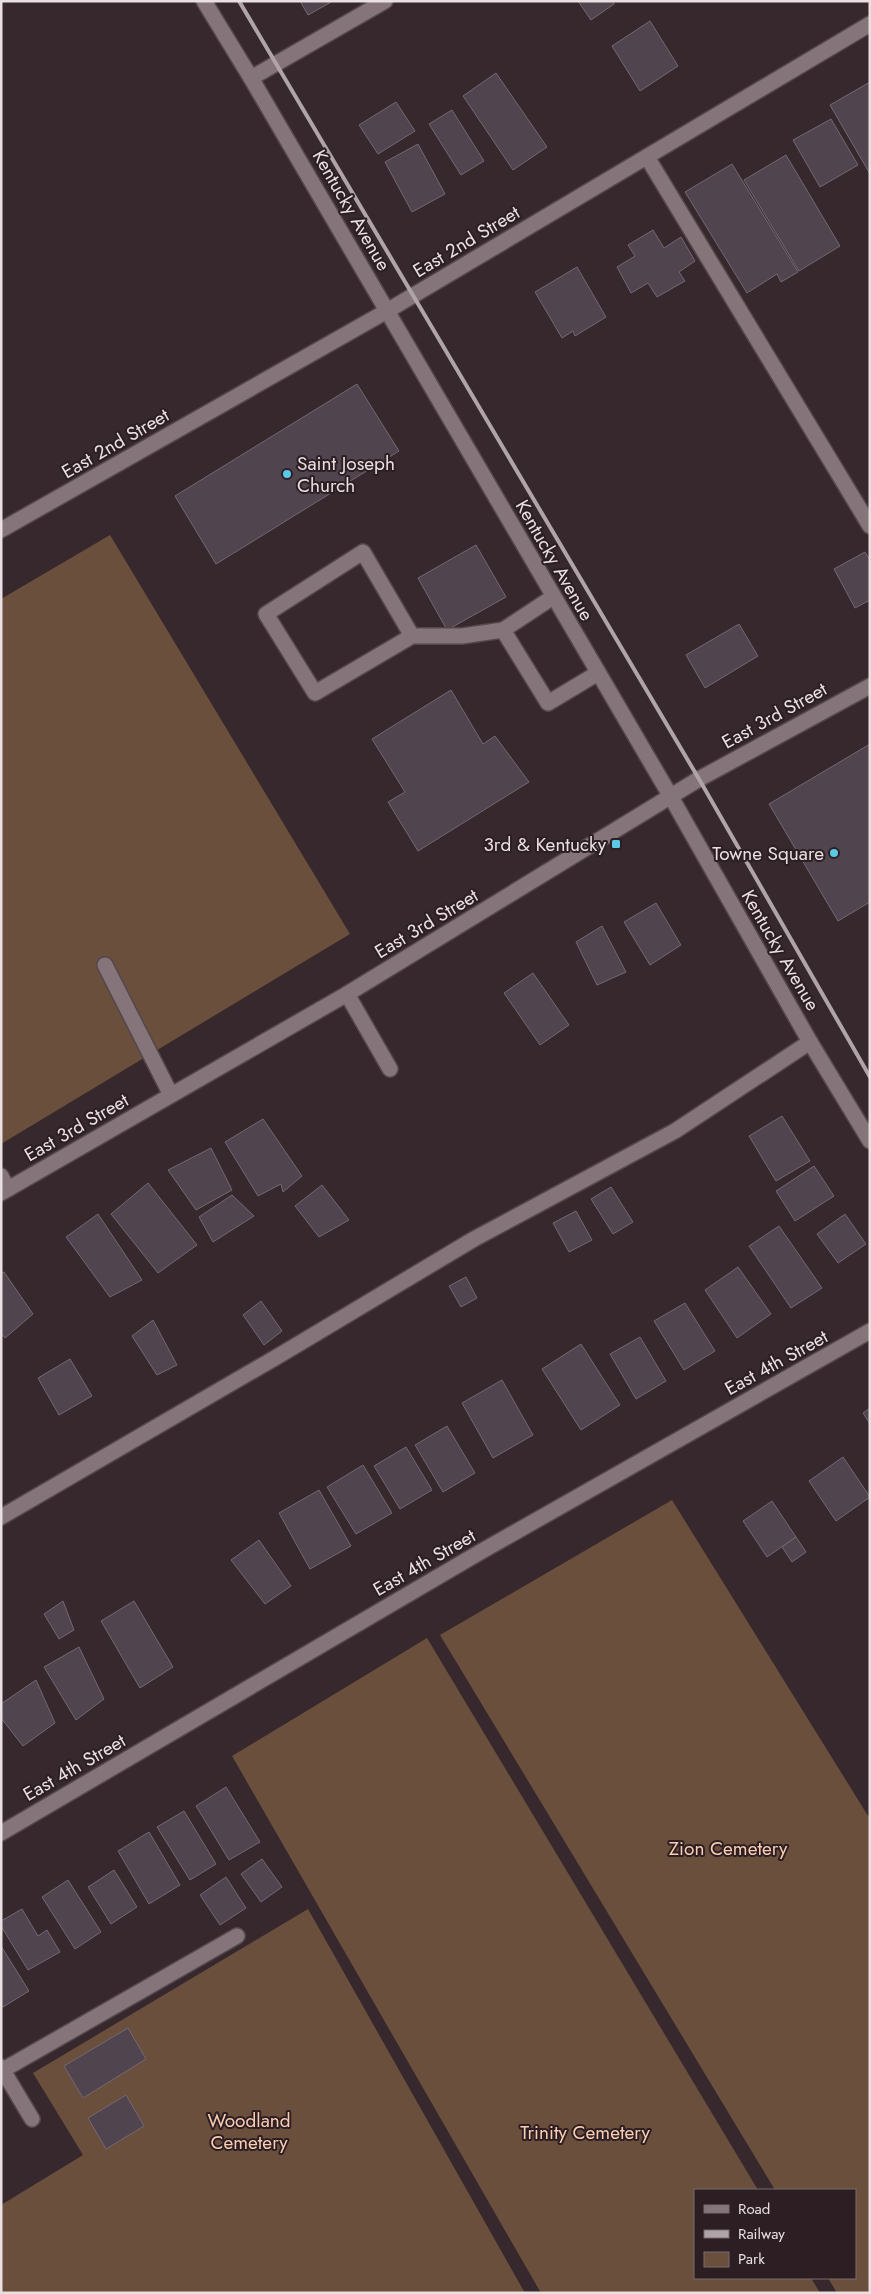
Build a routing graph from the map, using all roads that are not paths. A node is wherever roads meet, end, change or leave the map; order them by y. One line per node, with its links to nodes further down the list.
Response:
1 (204, 1): 4 (street, Kentucky Avenue)
2 (385, 1): 4 (street)
3 (870, 24): 5 (street, East 2nd Street)
4 (251, 78): 6 (street, Kentucky Avenue)
5 (647, 157): 6 (street, East 2nd Street); 7 (street)
6 (387, 311): 8 (street, East 2nd Street); 9 (street, Kentucky Avenue)
7 (870, 526)
8 (1, 530)
9 (554, 597): 10 (street); 12 (street, Kentucky Avenue)
10 (503, 630): 11 (street); 12 (street)
11 (412, 636): 11 (street)
12 (598, 674): 14 (street, Kentucky Avenue)
13 (870, 686): 14 (street, East 3rd Street)
14 (671, 797): 16 (street, East 3rd Street); 17 (street, Kentucky Avenue)
15 (104, 965): 19 (street)
16 (347, 994): 18 (street); 19 (street, East 3rd Street)
17 (810, 1042): 20 (street, Kentucky Avenue); 23 (street)
18 (390, 1069)
19 (171, 1095): 21 (street, East 3rd Street)
20 (870, 1141)
21 (3, 1186)
22 (870, 1331): 24 (street, East 4th Street)
23 (1, 1517)
24 (1, 1833)
25 (237, 1936): 26 (street)
26 (2, 2068): 27 (street)
27 (32, 2118)

